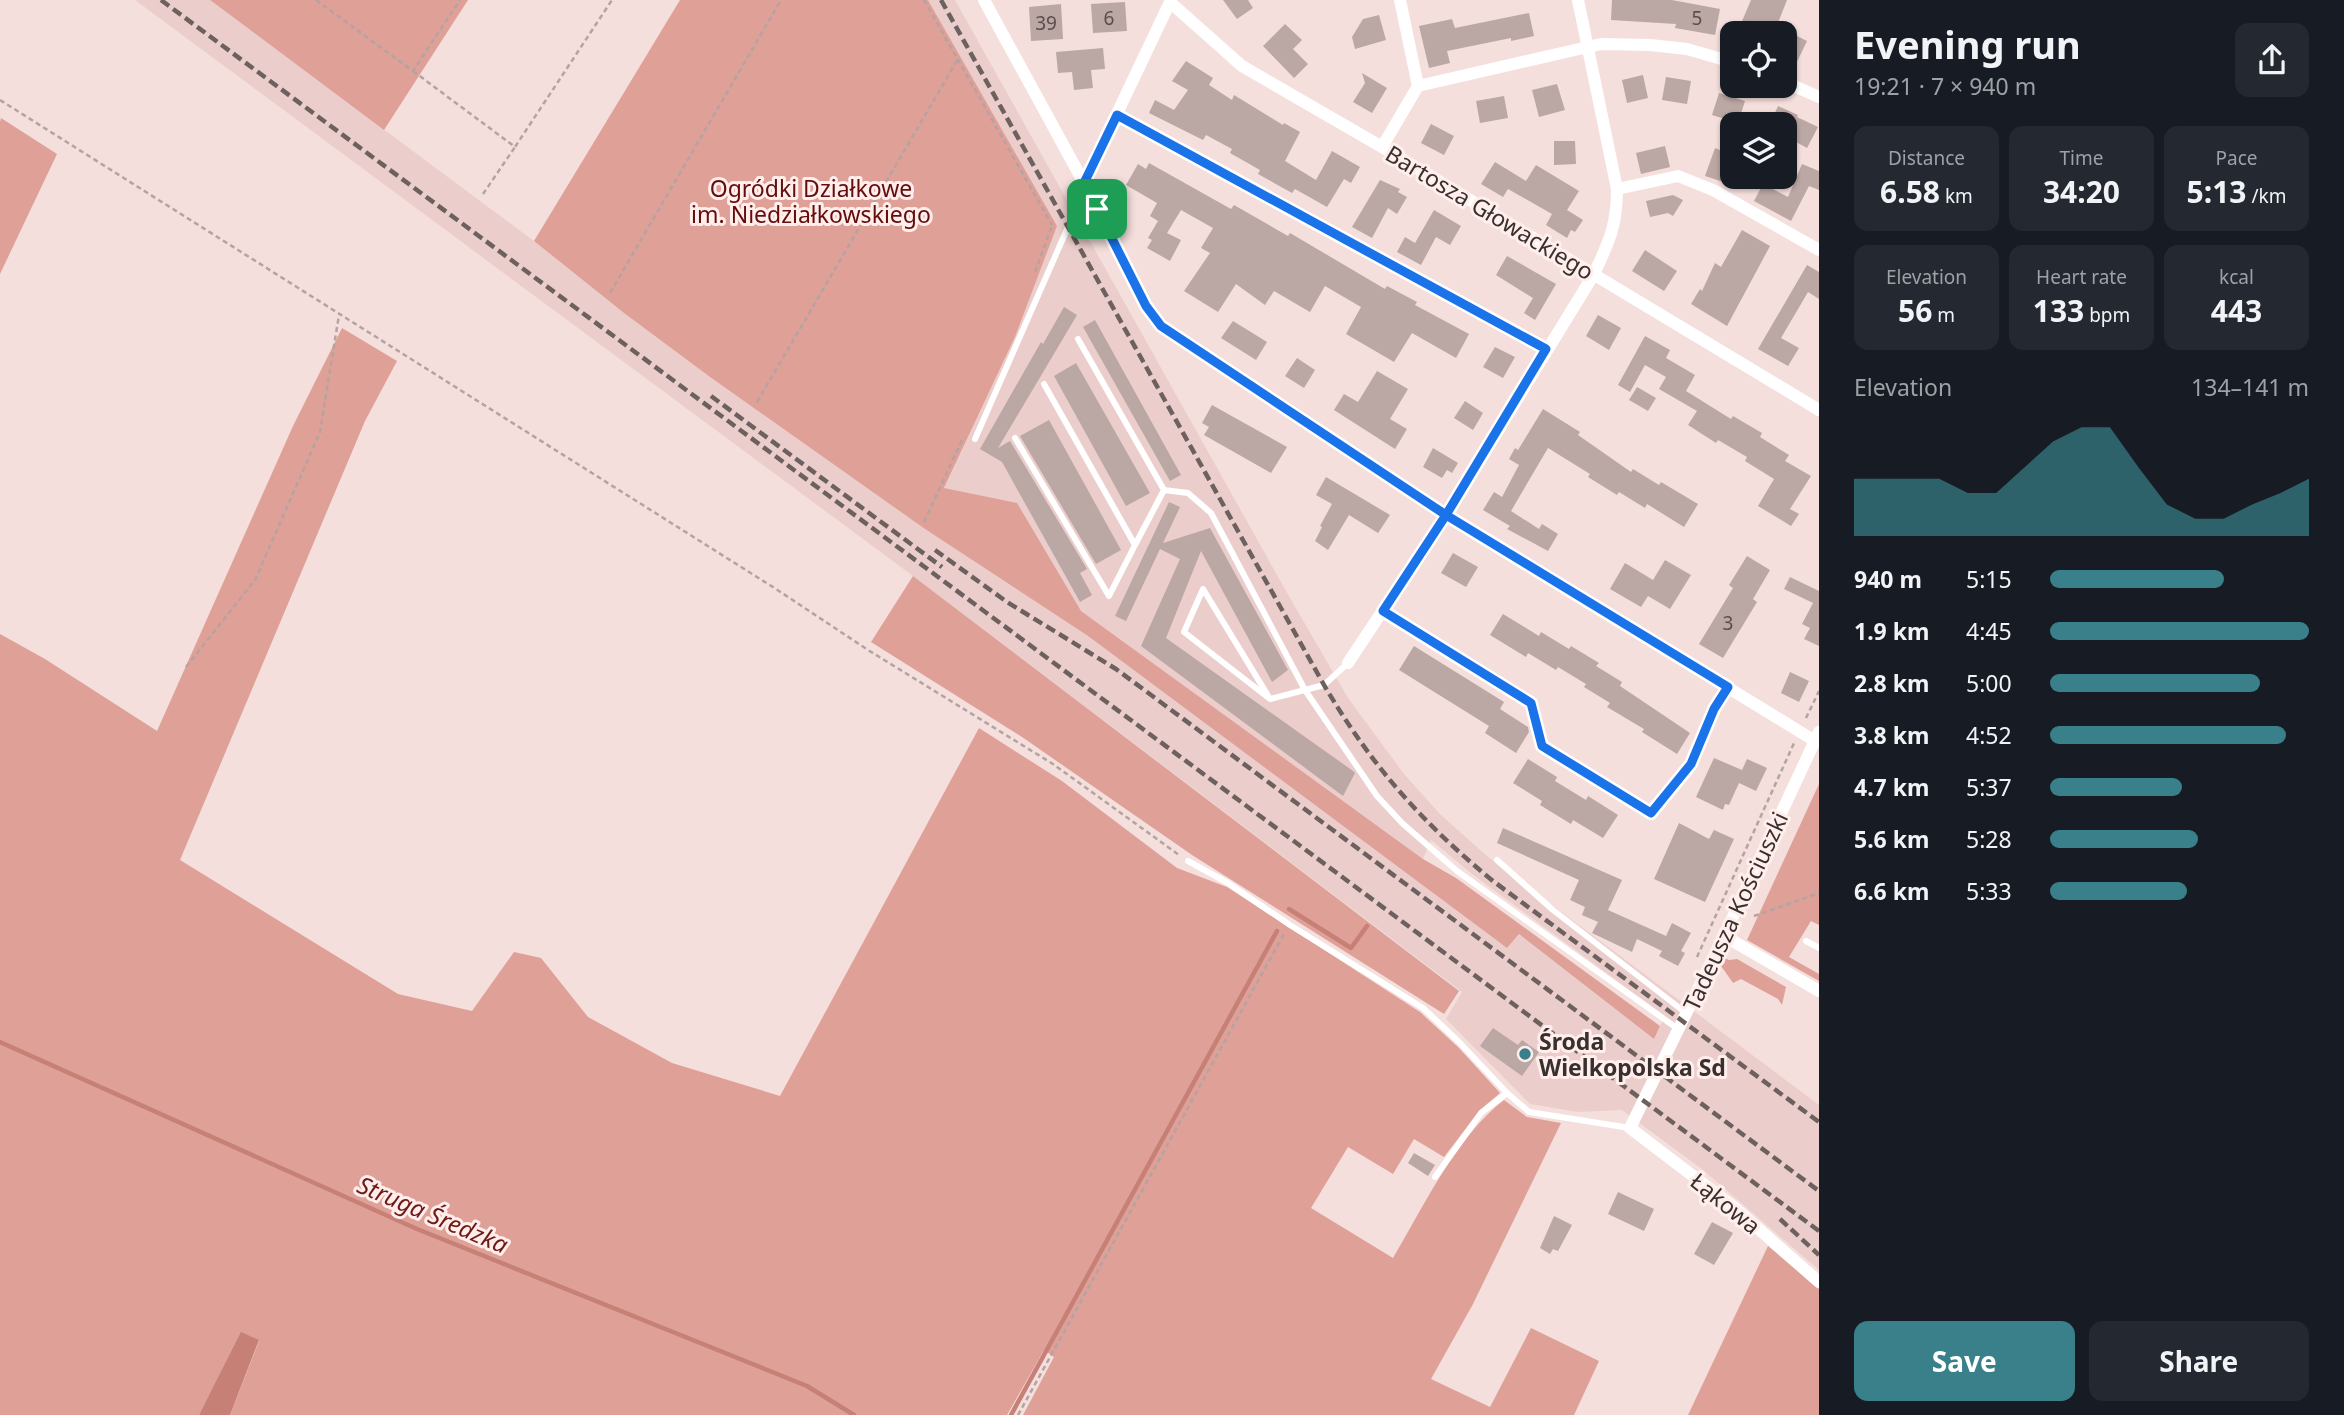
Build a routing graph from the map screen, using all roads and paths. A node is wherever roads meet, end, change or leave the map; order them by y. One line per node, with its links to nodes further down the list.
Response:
1 (316, 0): 13 (path)
2 (460, 0): 13 (path)
3 (612, 0): 19 (path)
4 (781, 0): 28 (path)
5 (924, 0): 11 (path)
6 (984, 0): 21 (street)
7 (1400, 0): 14 (street)
8 (1578, 0): 10 (street)
9 (1171, 1): 18 (street); 20 (street, Bartosza Głowackiego)
10 (1589, 46): 12 (street); 14 (street); 22 (street)
11 (958, 59): 25 (path); 33 (path)
12 (1720, 59)
13 (413, 71): 19 (path)
14 (1418, 86): 20 (street)
15 (1797, 87): 16 (street)
16 (1819, 97)
17 (0, 100): 29 (path)
18 (1117, 115): 21 (street); 31 (street)
19 (516, 147): 23 (path)
20 (1382, 147): 27 (street, Bartosza Głowackiego)
21 (1084, 183): 24 (street)
22 (1617, 189): 26 (street); 27 (street)
23 (483, 194)
24 (1097, 209): 25 (lane); 38 (street)
25 (1068, 227): 36 (lane)
26 (1819, 250)
27 (1594, 274): 31 (street); 34 (street, Bartosza Głowackiego)
28 (610, 293)
29 (339, 315): 42 (path); 50 (path)
30 (1078, 339): 37 (lane)
31 (1546, 349): 38 (street)
32 (1044, 384): 39 (lane)
33 (757, 402)
34 (1819, 410)
35 (1015, 438): 39 (lane)
36 (975, 439)
37 (1164, 490): 39 (lane); 44 (lane)
38 (1446, 515): 40 (street); 43 (street)
39 (1135, 545)
40 (1383, 611): 41 (street); 43 (street)
41 (1348, 663): 44 (lane)
42 (186, 667)
43 (1728, 687): 47 (street)
44 (1305, 690): 46 (lane); 60 (lane)
45 (1819, 691): 47 (path)
46 (1270, 699): 46 (lane)
47 (1800, 731): 48 (street); 57 (path)
48 (1817, 736): 54 (street, Tadeusza Kościuszki)
49 (1497, 860): 59 (lane)
50 (1188, 861): 53 (lane)
51 (1819, 893): 52 (path)
52 (1754, 916)
53 (1290, 925): 61 (lane); 65 (path)
54 (1724, 936): 58 (street); 59 (street, Tadeusza Kościuszki)
55 (1806, 941): 56 (lane)
56 (1819, 948)
57 (1696, 957)
58 (1819, 990)
59 (1686, 1013): 60 (street, Tadeusza Kościuszki)
60 (1678, 1029): 62 (street, Tadeusza Kościuszki)
61 (1507, 1093): 62 (lane); 63 (lane)
62 (1630, 1128): 64 (street, Łąkowa)
63 (1435, 1177)
64 (1819, 1282)
65 (1018, 1415)

